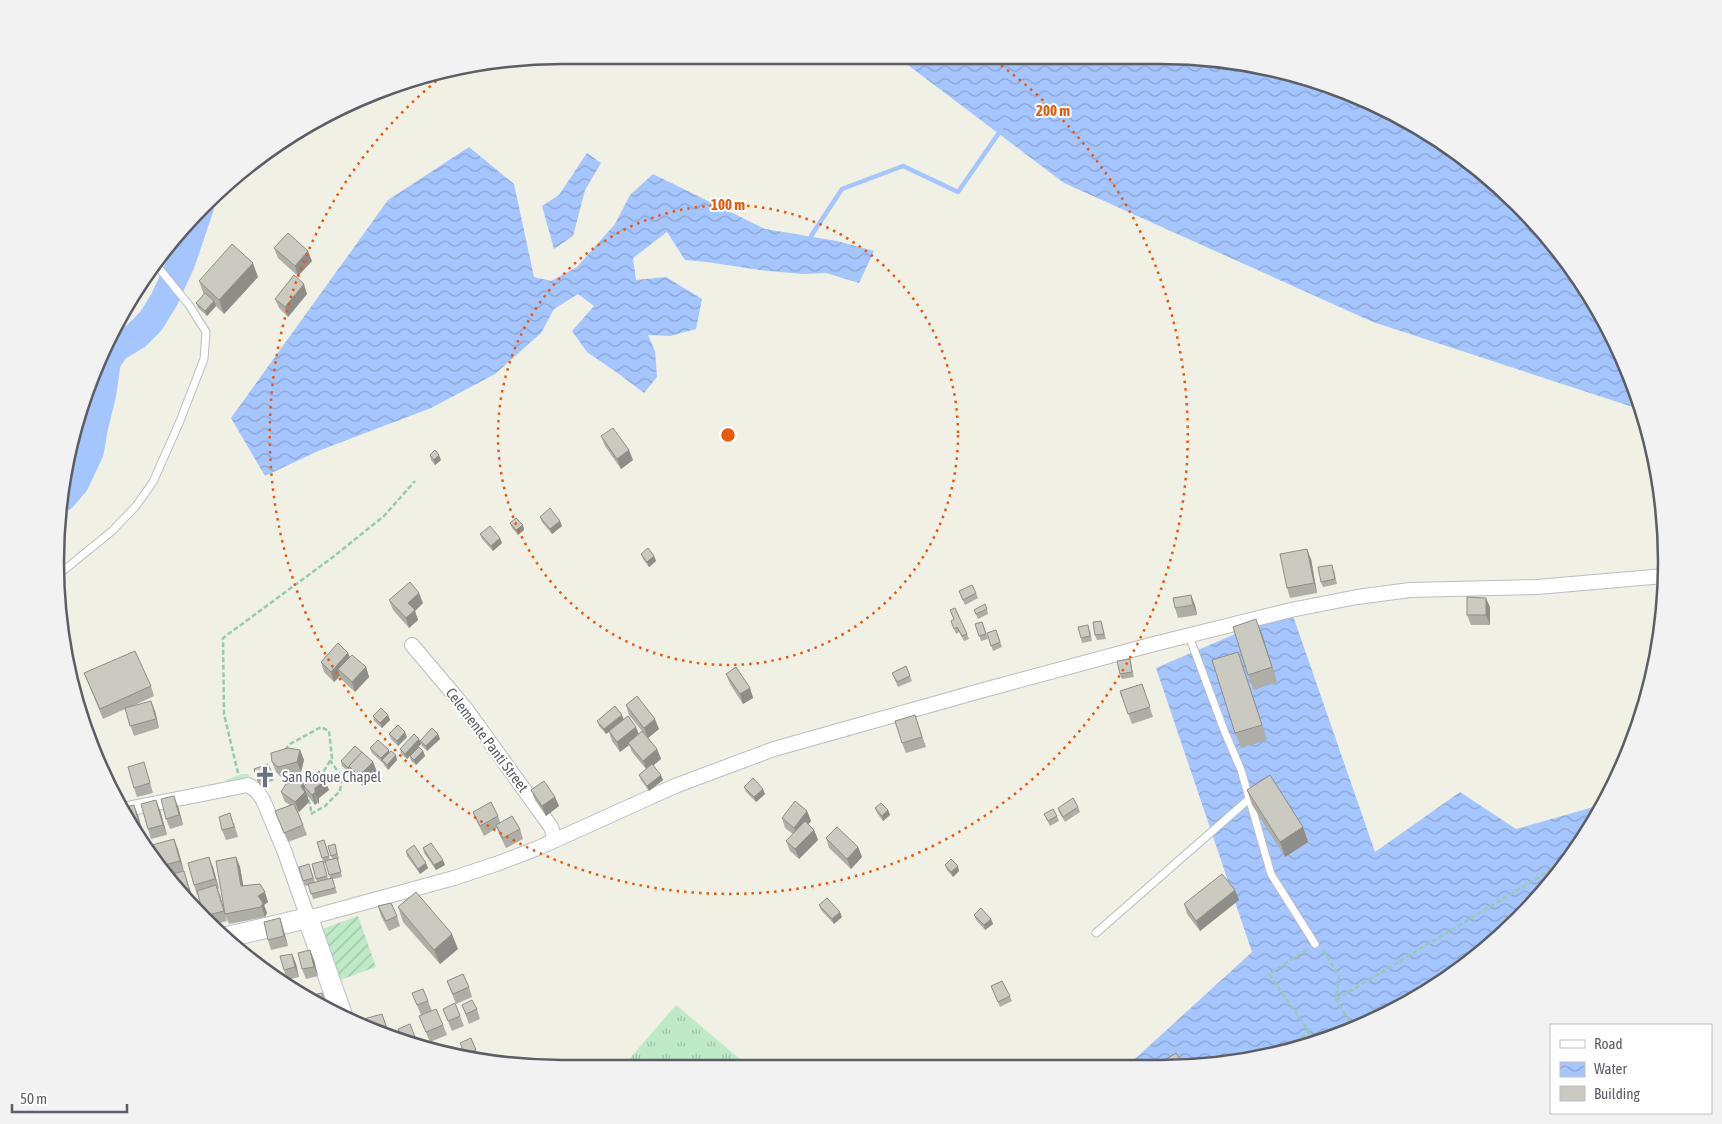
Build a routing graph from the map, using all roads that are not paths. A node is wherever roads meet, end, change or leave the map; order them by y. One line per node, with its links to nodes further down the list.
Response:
1 (160, 269): 2 (lane)
2 (64, 570)
3 (1658, 577): 4 (street)
4 (1189, 636): 6 (lane); 8 (street)
5 (412, 645): 8 (street, Celemente Panti Street)
6 (1249, 799): 10 (lane); 12 (lane)
7 (130, 809): 9 (street)
8 (556, 840): 9 (street)
9 (308, 918): 11 (street); 13 (street)
10 (1096, 933)
11 (232, 936)
12 (1315, 944)
13 (339, 1008)

